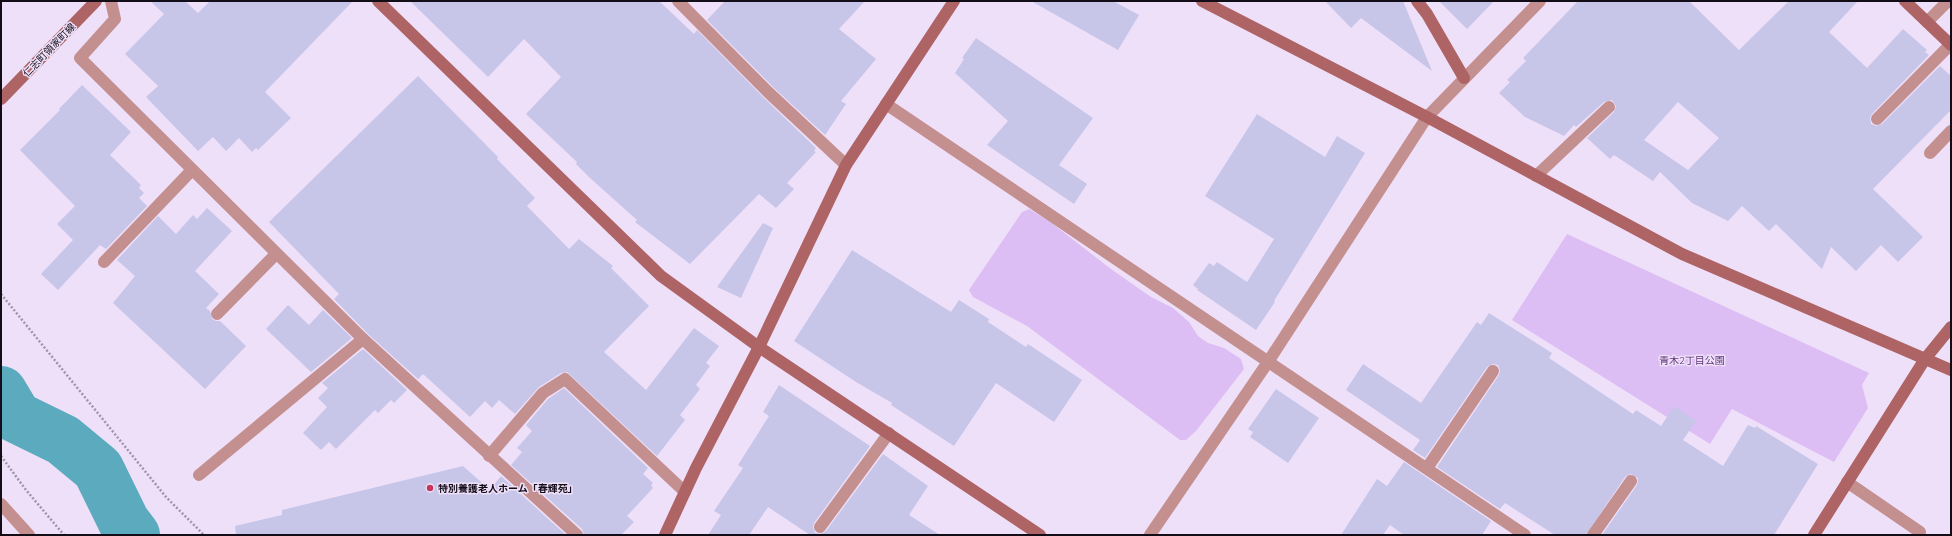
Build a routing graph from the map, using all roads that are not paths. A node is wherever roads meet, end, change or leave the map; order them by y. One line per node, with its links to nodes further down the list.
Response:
1 (96, 1): 14 (street, 仁志町領家町線)
2 (111, 1): 22 (street)
3 (378, 1): 29 (street)
4 (678, 1): 21 (street)
5 (954, 1): 15 (street)
6 (1202, 1): 17 (street)
7 (1416, 1): 13 (street)
8 (1540, 1): 13 (street)
9 (1905, 1): 11 (street)
10 (1948, 1): 11 (street)
11 (1927, 22): 12 (street)
12 (1951, 45): 18 (street)
13 (1464, 78): 17 (street)
14 (1, 99)
15 (886, 104): 21 (street); 31 (street)
16 (1609, 107): 23 (street)
17 (1427, 117): 23 (street); 31 (street)
18 (1877, 119)
19 (1951, 132): 20 (street)
20 (1930, 153)
21 (846, 165): 29 (street)
22 (192, 170): 24 (street); 25 (street)
23 (1536, 176): 30 (street)
24 (276, 254): 26 (street); 28 (street)
25 (104, 262)
26 (217, 314)
27 (1951, 327): 30 (street)
28 (363, 339): 35 (street); 37 (street)
29 (759, 347): 34 (street); 40 (street)
30 (1925, 359): 32 (street); 39 (street)
31 (1268, 362): 36 (street); 48 (street)
32 (1951, 370)
33 (1494, 371): 36 (street)
34 (889, 433): 42 (street); 47 (street)
35 (489, 456): 40 (street); 45 (street)
36 (1426, 468): 49 (street)
37 (199, 474)
38 (1631, 481): 50 (street)
39 (1847, 482): 43 (street); 51 (street)
40 (685, 492): 46 (street)
41 (1, 504): 44 (street)
42 (820, 528)
43 (1920, 532)
44 (29, 535)
45 (577, 535)
46 (665, 535)
47 (1040, 535)
48 (1150, 535)
49 (1526, 535)
50 (1593, 535)
51 (1814, 535)

